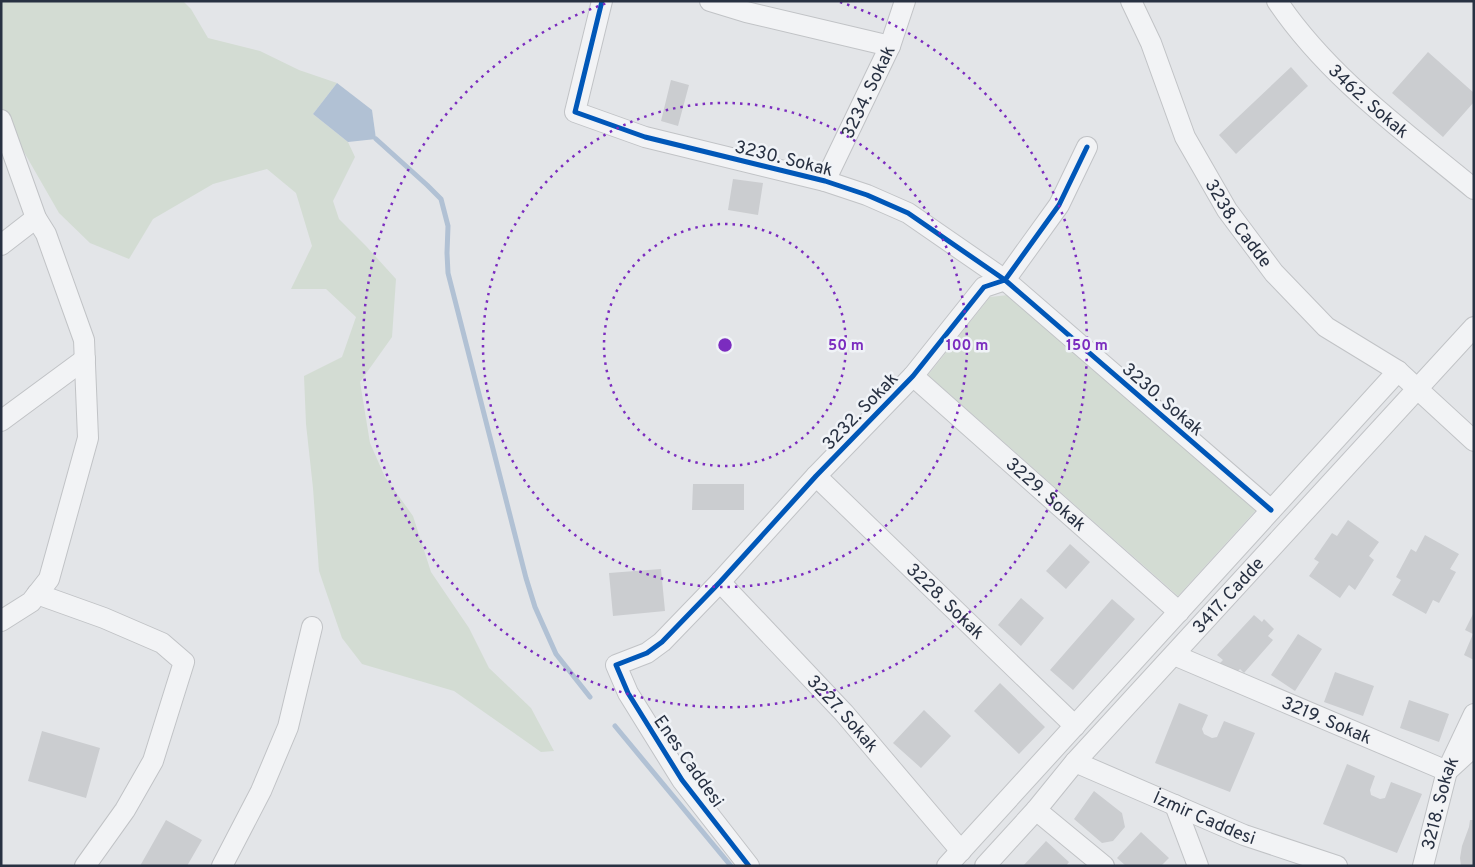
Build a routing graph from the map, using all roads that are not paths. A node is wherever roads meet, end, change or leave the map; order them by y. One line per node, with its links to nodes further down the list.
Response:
1 (602, 1): 9 (street, 3230. Sokak)
2 (710, 1): 6 (street)
3 (905, 1): 6 (street, 3234. Sokak)
4 (1131, 1): 16 (street, 3238. Cadde)
5 (1276, 1): 10 (street, 3462. Sokak)
6 (890, 46): 9 (street, 3234. Sokak)
7 (1, 120): 11 (street)
8 (1086, 148): 13 (street)
9 (825, 181): 13 (street, 3230. Sokak)
10 (1474, 189)
11 (36, 218): 12 (street); 15 (street)
12 (1, 244)
13 (1005, 280): 17 (street, 3232. Sokak); 22 (street, 3230. Sokak)
14 (1474, 327): 18 (street, 3417. Cadde)
15 (85, 360): 19 (street); 24 (street)
16 (1398, 371): 18 (street, 3238. Cadde); 22 (street, 3417. Cadde)
17 (913, 376): 21 (street, 3232. Sokak); 25 (street, 3229. Sokak)
18 (1418, 390): 20 (street, 3238. Cadde); 28 (street, 3417. Cadde)
19 (1, 421)
20 (1474, 442)
21 (816, 476): 23 (street, 3232. Sokak); 31 (street, 3228. Sokak)
22 (1271, 510): 25 (street, 3417. Cadde)
23 (720, 582): 29 (street, 3232. Sokak); 37 (street, 3227. Sokak)
24 (34, 598): 26 (street); 38 (street)
25 (1179, 612): 31 (street, 3417. Cadde)
26 (1, 621)
27 (312, 626): 39 (street)
28 (1174, 655): 33 (street, 3417. Cadde); 34 (street, 3219. Sokak)
29 (616, 665): 40 (street, Enes Caddesi)
30 (1474, 714): 34 (street, 3218. Sokak)
31 (1075, 726): 37 (street, 3417. Cadde)
32 (1474, 749): 34 (street)
33 (1075, 762): 35 (street, İzmir Caddesi); 36 (street, 3417. Cadde)
34 (1447, 771): 46 (street, 3218. Sokak)
35 (1176, 805): 44 (street); 45 (street, İzmir Caddesi)
36 (1036, 810): 42 (street, 3417. Cadde); 43 (street)
37 (961, 851): 41 (street, 3417. Cadde)
38 (86, 866)
39 (222, 866)
40 (750, 866)
41 (947, 866)
42 (985, 866)
43 (1104, 866)
44 (1198, 866)
45 (1337, 866)
46 (1422, 866)

